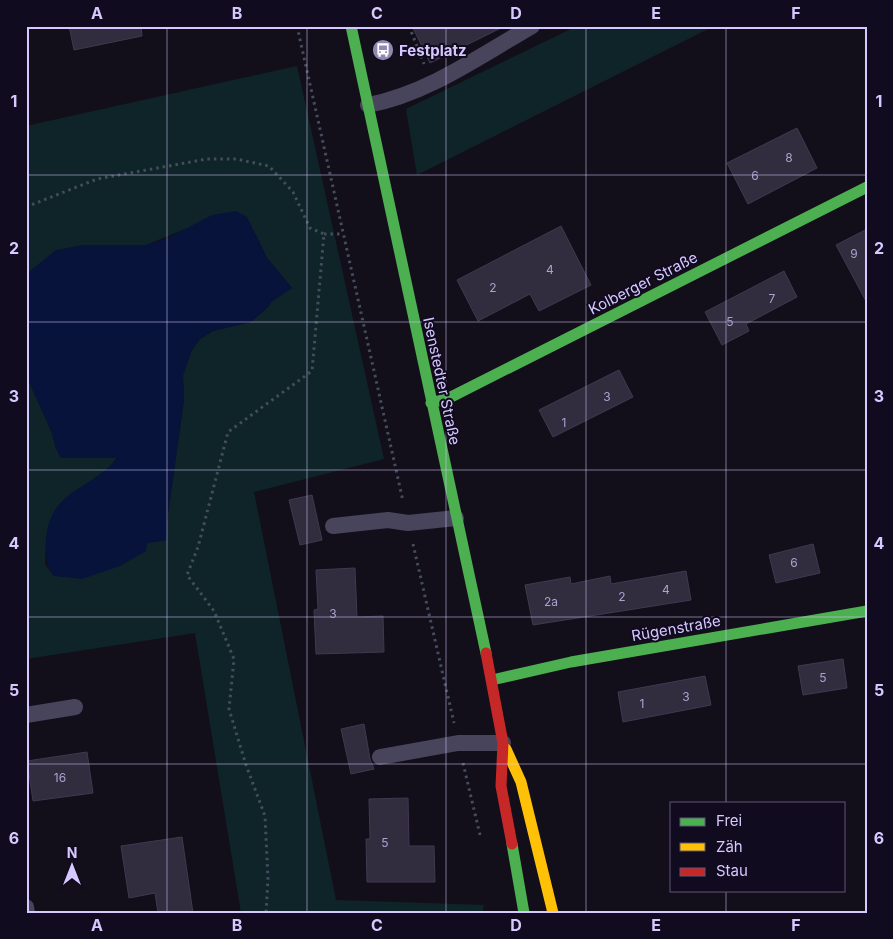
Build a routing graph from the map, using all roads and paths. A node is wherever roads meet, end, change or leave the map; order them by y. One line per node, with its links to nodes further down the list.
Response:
1 (297, 26): 10 (path)
2 (350, 26): 6 (street, Isenstedter Straße)
3 (409, 26): 5 (path)
4 (532, 26): 5 (lane)
5 (433, 82): 6 (lane)
6 (368, 106): 11 (street, Isenstedter Straße)
7 (867, 187): 11 (street, Kolberger Straße)
8 (26, 206): 9 (path)
9 (324, 234): 10 (path); 25 (path)
10 (343, 234): 13 (path)
11 (431, 403): 12 (street, Isenstedter Straße)
12 (456, 518): 13 (lane); 16 (street, Isenstedter Straße)
13 (408, 523): 14 (lane); 19 (path)
14 (333, 526)
15 (867, 611): 16 (street, Rügenstraße)
16 (492, 680): 20 (street, Isenstedter Straße)
17 (75, 708): 18 (lane)
18 (26, 715)
19 (458, 743): 20 (lane); 21 (lane); 22 (path)
20 (503, 743): 26 (street, Isenstedter Straße); 27 (street, Isenstedter Straße)
21 (380, 757)
22 (480, 837)
23 (26, 907): 24 (lane)
24 (27, 913)
25 (266, 913)
26 (524, 913)
27 (553, 913)

